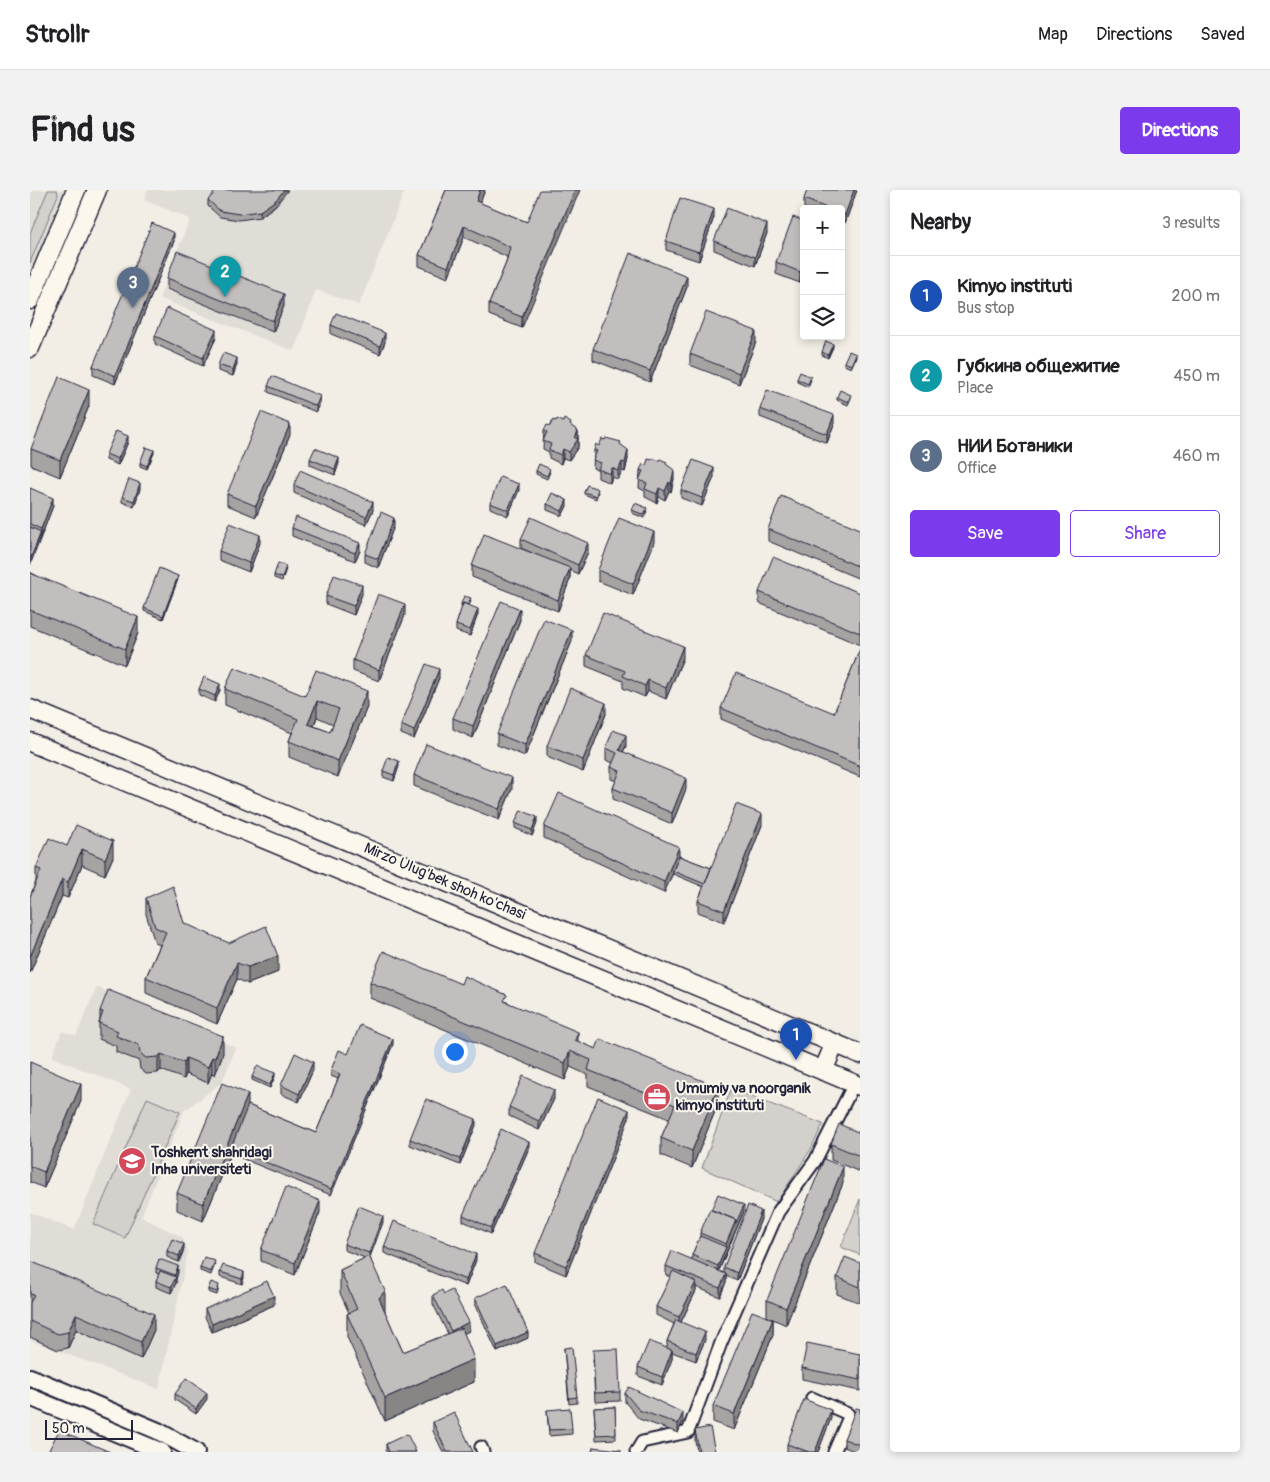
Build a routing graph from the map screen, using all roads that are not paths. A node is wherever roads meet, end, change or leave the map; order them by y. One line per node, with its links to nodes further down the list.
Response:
1 (76, 190): 3 (main road)
2 (97, 190): 4 (main road)
3 (30, 300)
4 (30, 348)
5 (30, 709): 7 (main road, Mirzo Ulug'bek shoh ko'chasi)
6 (30, 742): 9 (main road, Mirzo Ulug'bek shoh ko'chasi)
7 (835, 1043): 8 (main road, Mirzo Ulug'bek shoh ko'chasi); 9 (main road)
8 (860, 1054)
9 (823, 1071): 10 (main road, Mirzo Ulug'bek shoh ko'chasi)
10 (857, 1085): 16 (street)
11 (30, 1377): 15 (main road)
12 (30, 1397): 14 (main road)
13 (812, 1398): 17 (street)
14 (162, 1452)
15 (196, 1452)
16 (636, 1452)
17 (834, 1452)

